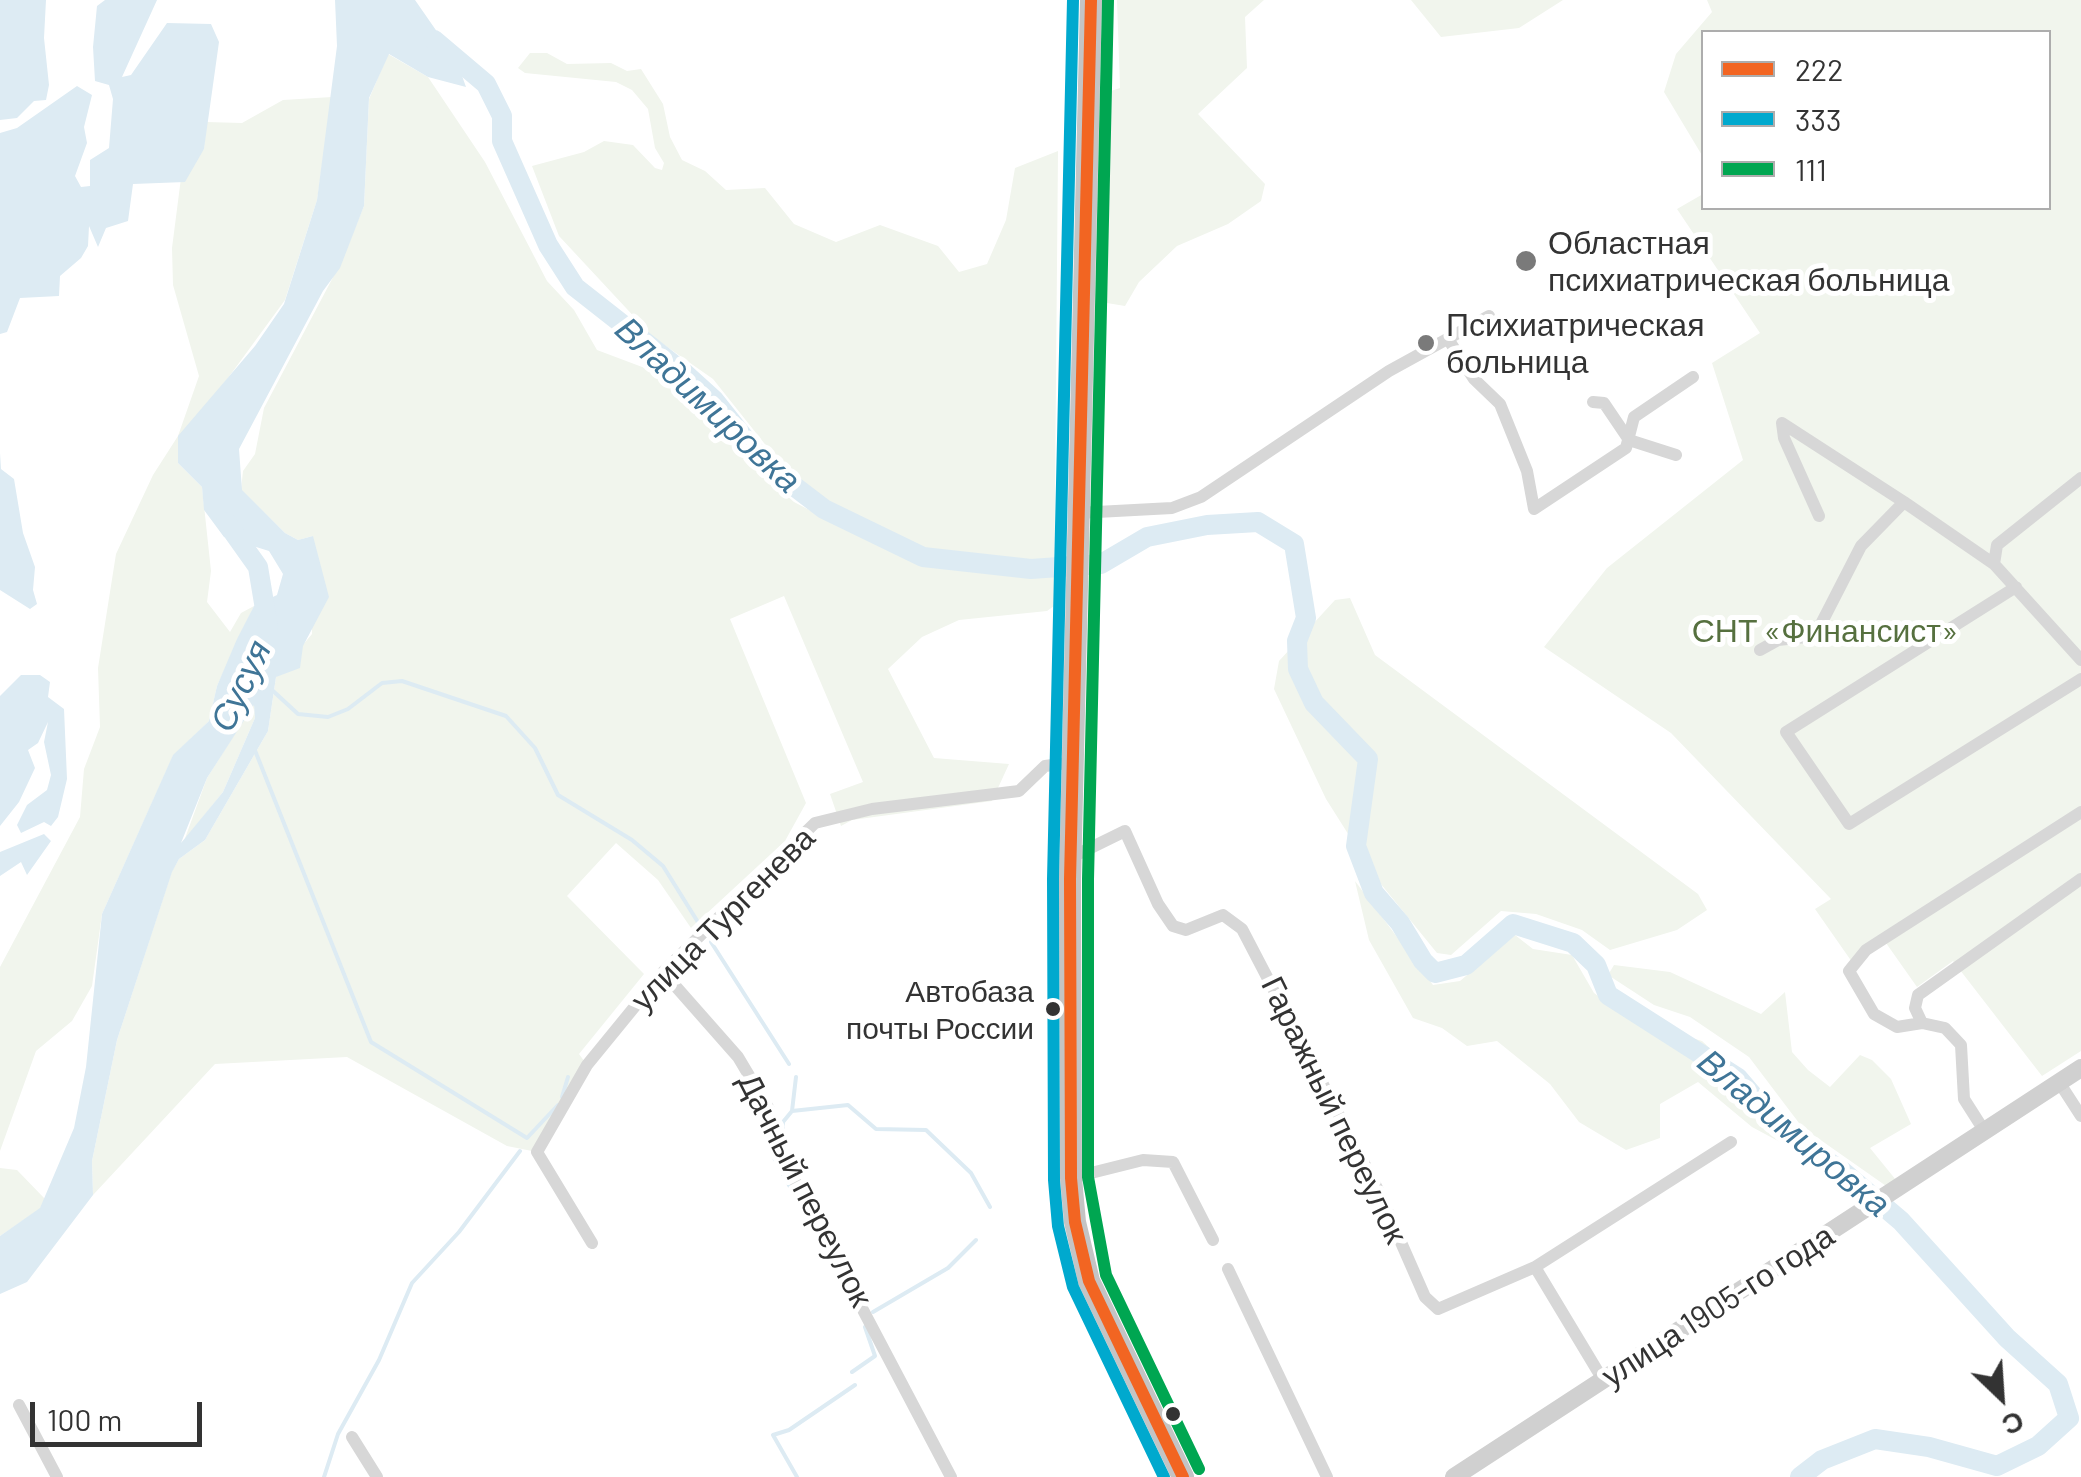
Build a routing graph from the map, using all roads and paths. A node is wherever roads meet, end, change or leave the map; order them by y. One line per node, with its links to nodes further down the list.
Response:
1 (1091, 0): 10 (highway)
2 (1489, 316): 3 (street)
3 (1448, 339): 6 (street); 10 (street)
4 (1692, 377): 6 (street)
5 (1594, 402): 6 (street)
6 (1629, 440): 7 (street)
7 (1676, 455)
8 (2081, 478): 12 (street)
9 (1904, 502): 11 (street); 12 (street); 14 (street)
10 (1078, 514): 17 (highway)
11 (1819, 516)
12 (1994, 564): 13 (street)
13 (2016, 587): 15 (street); 16 (street)
14 (1760, 650)
15 (2081, 660)
16 (2081, 679)
17 (1076, 762): 19 (highway); 21 (street, улица Тургенева)
18 (2081, 812): 22 (street)
19 (1072, 857): 28 (highway); 31 (street, Гаражный переулок)
20 (2081, 879): 22 (street)
21 (663, 972): 30 (street, улица Тургенева); 38 (street, Дачный переулок)
22 (1922, 1023): 26 (street)
23 (2081, 1068): 24 (street, улица 1905-го года)
24 (2059, 1082): 25 (street); 26 (street, улица 1905-го года)
25 (2081, 1116)
26 (1984, 1132): 33 (street, улица 1905-го года)
27 (1731, 1142): 31 (street)
28 (1071, 1178): 29 (street); 39 (highway)
29 (1213, 1240)
30 (592, 1242)
31 (1534, 1267): 33 (street)
32 (1228, 1269): 40 (street)
33 (1602, 1380): 41 (street, улица 1905-го года)
34 (19, 1405): 36 (street)
35 (352, 1437): 37 (street)
36 (57, 1477)
37 (377, 1477)
38 (951, 1477)
39 (1183, 1477)
40 (1327, 1477)
41 (1454, 1477)

